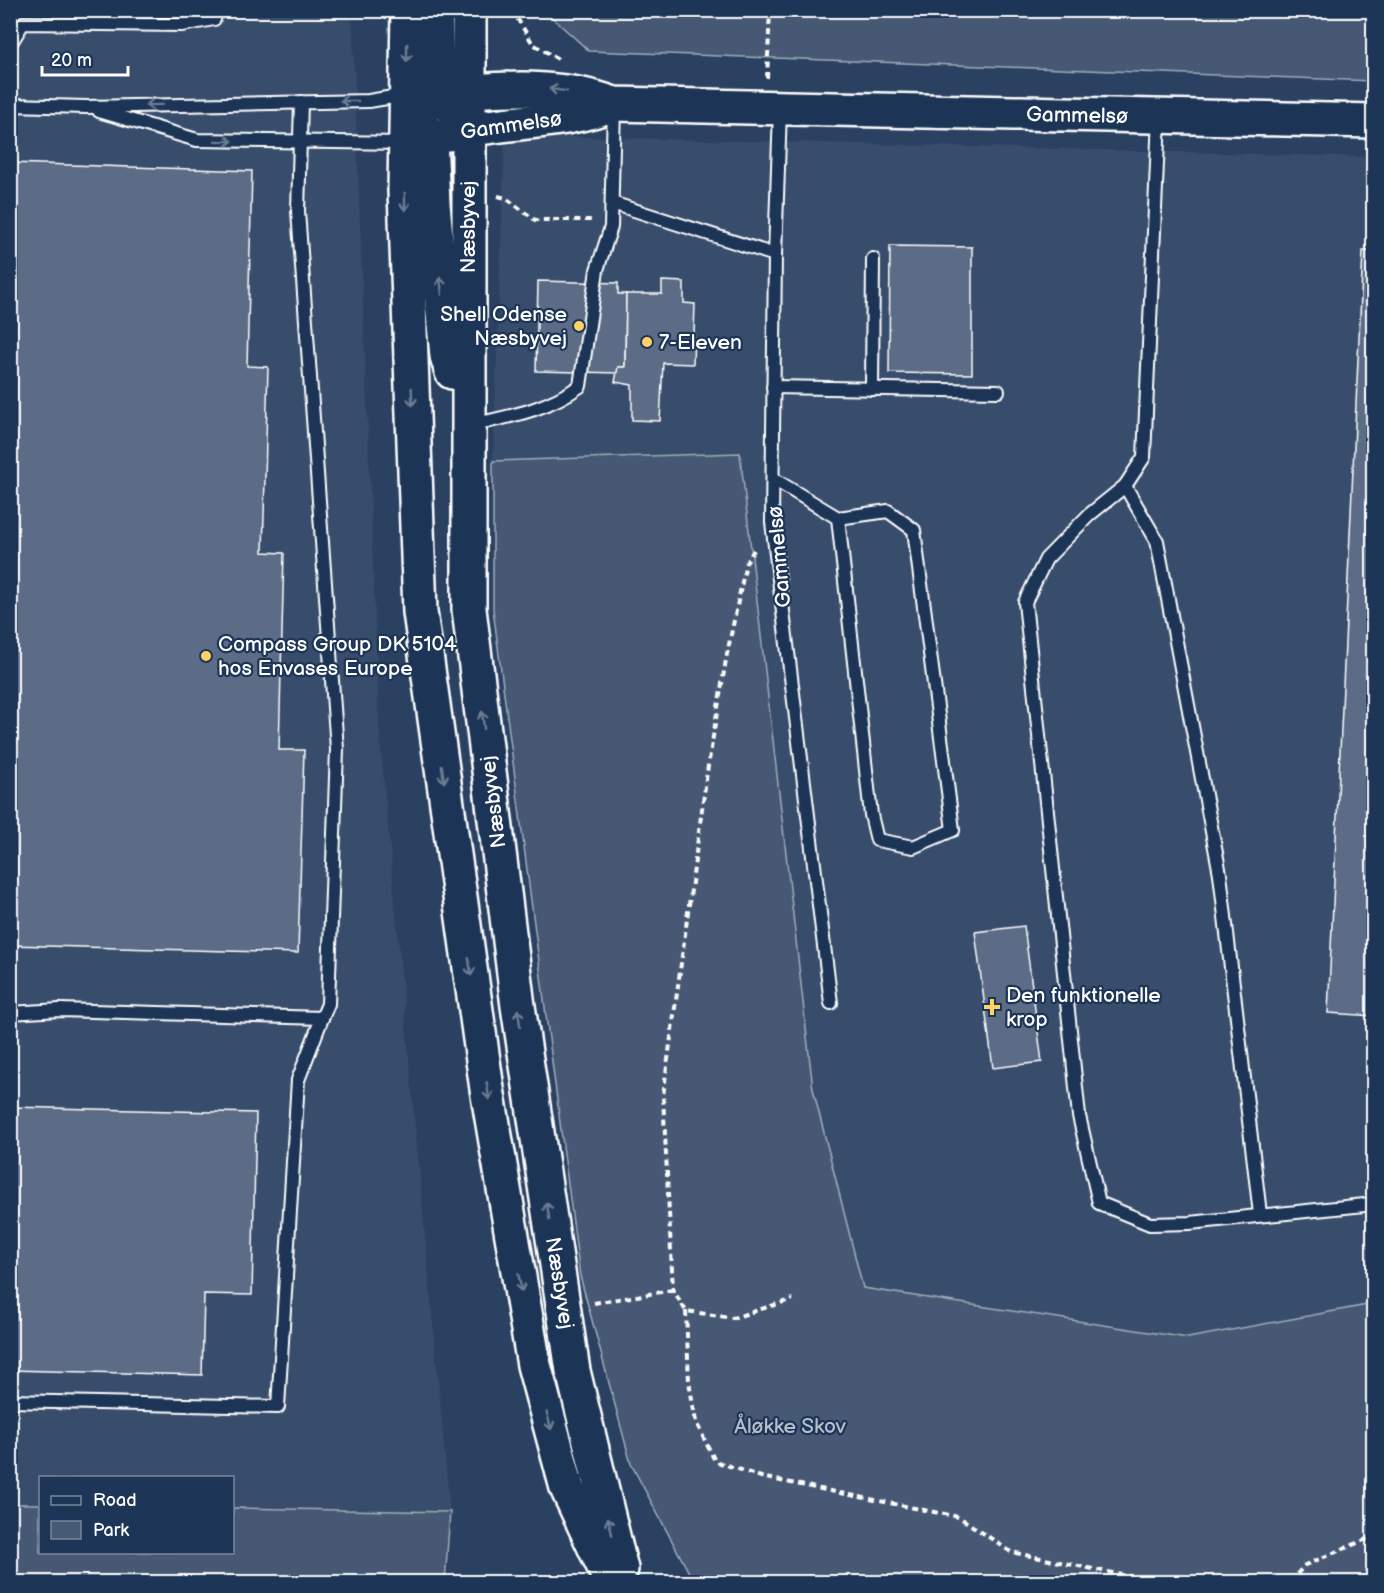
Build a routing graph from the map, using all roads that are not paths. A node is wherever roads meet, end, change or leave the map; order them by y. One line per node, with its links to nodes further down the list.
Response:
1 (128, 10): 6 (lane)
2 (217, 10): 6 (lane)
3 (408, 10): 9 (street, Næsbyvej, one-way to 9)
4 (435, 10): 9 (street)
5 (469, 10): 8 (street, Næsbyvej)
6 (128, 24): 7 (lane)
7 (10, 44)
8 (470, 90): 9 (street, Gammelsø); 11 (street, Gammelsø, one-way to 8); 17 (street, Næsbyvej)
9 (423, 94): 10 (lane, one-way to 10); 17 (street); 19 (street, Næsbyvej)
10 (301, 102): 13 (lane, one-way to 13); 18 (lane)
11 (614, 104): 14 (street, Gammelsø); 17 (street, Gammelsø); 20 (lane)
12 (10, 105): 13 (lane)
13 (86, 107): 18 (lane, one-way to 18)
14 (780, 109): 15 (street, Gammelsø); 21 (lane, Gammelsø)
15 (1159, 117): 16 (street, Gammelsø); 28 (lane)
16 (1374, 121)
17 (469, 129): 19 (street, Gammelsø); 26 (street, Næsbyvej)
18 (300, 141): 19 (lane); 32 (lane)
19 (418, 141): 26 (street, one-way to 19); 36 (street, Næsbyvej, one-way to 36)
20 (612, 203): 21 (lane); 26 (lane)
21 (775, 255): 23 (lane, Gammelsø)
22 (873, 259): 24 (lane)
23 (773, 387): 24 (lane); 27 (lane, Gammelsø)
24 (872, 389): 25 (lane)
25 (998, 391)
26 (468, 426): 37 (street, Næsbyvej, one-way to 26)
27 (775, 480): 29 (lane); 30 (lane, Gammelsø)
28 (1125, 486): 34 (lane); 34 (lane)
29 (838, 518): 29 (lane)
30 (831, 1003)
31 (10, 1013): 32 (lane)
32 (322, 1018): 35 (lane)
33 (1374, 1204): 34 (lane)
34 (1260, 1214)
35 (10, 1401)
36 (611, 1582)
37 (624, 1582)

